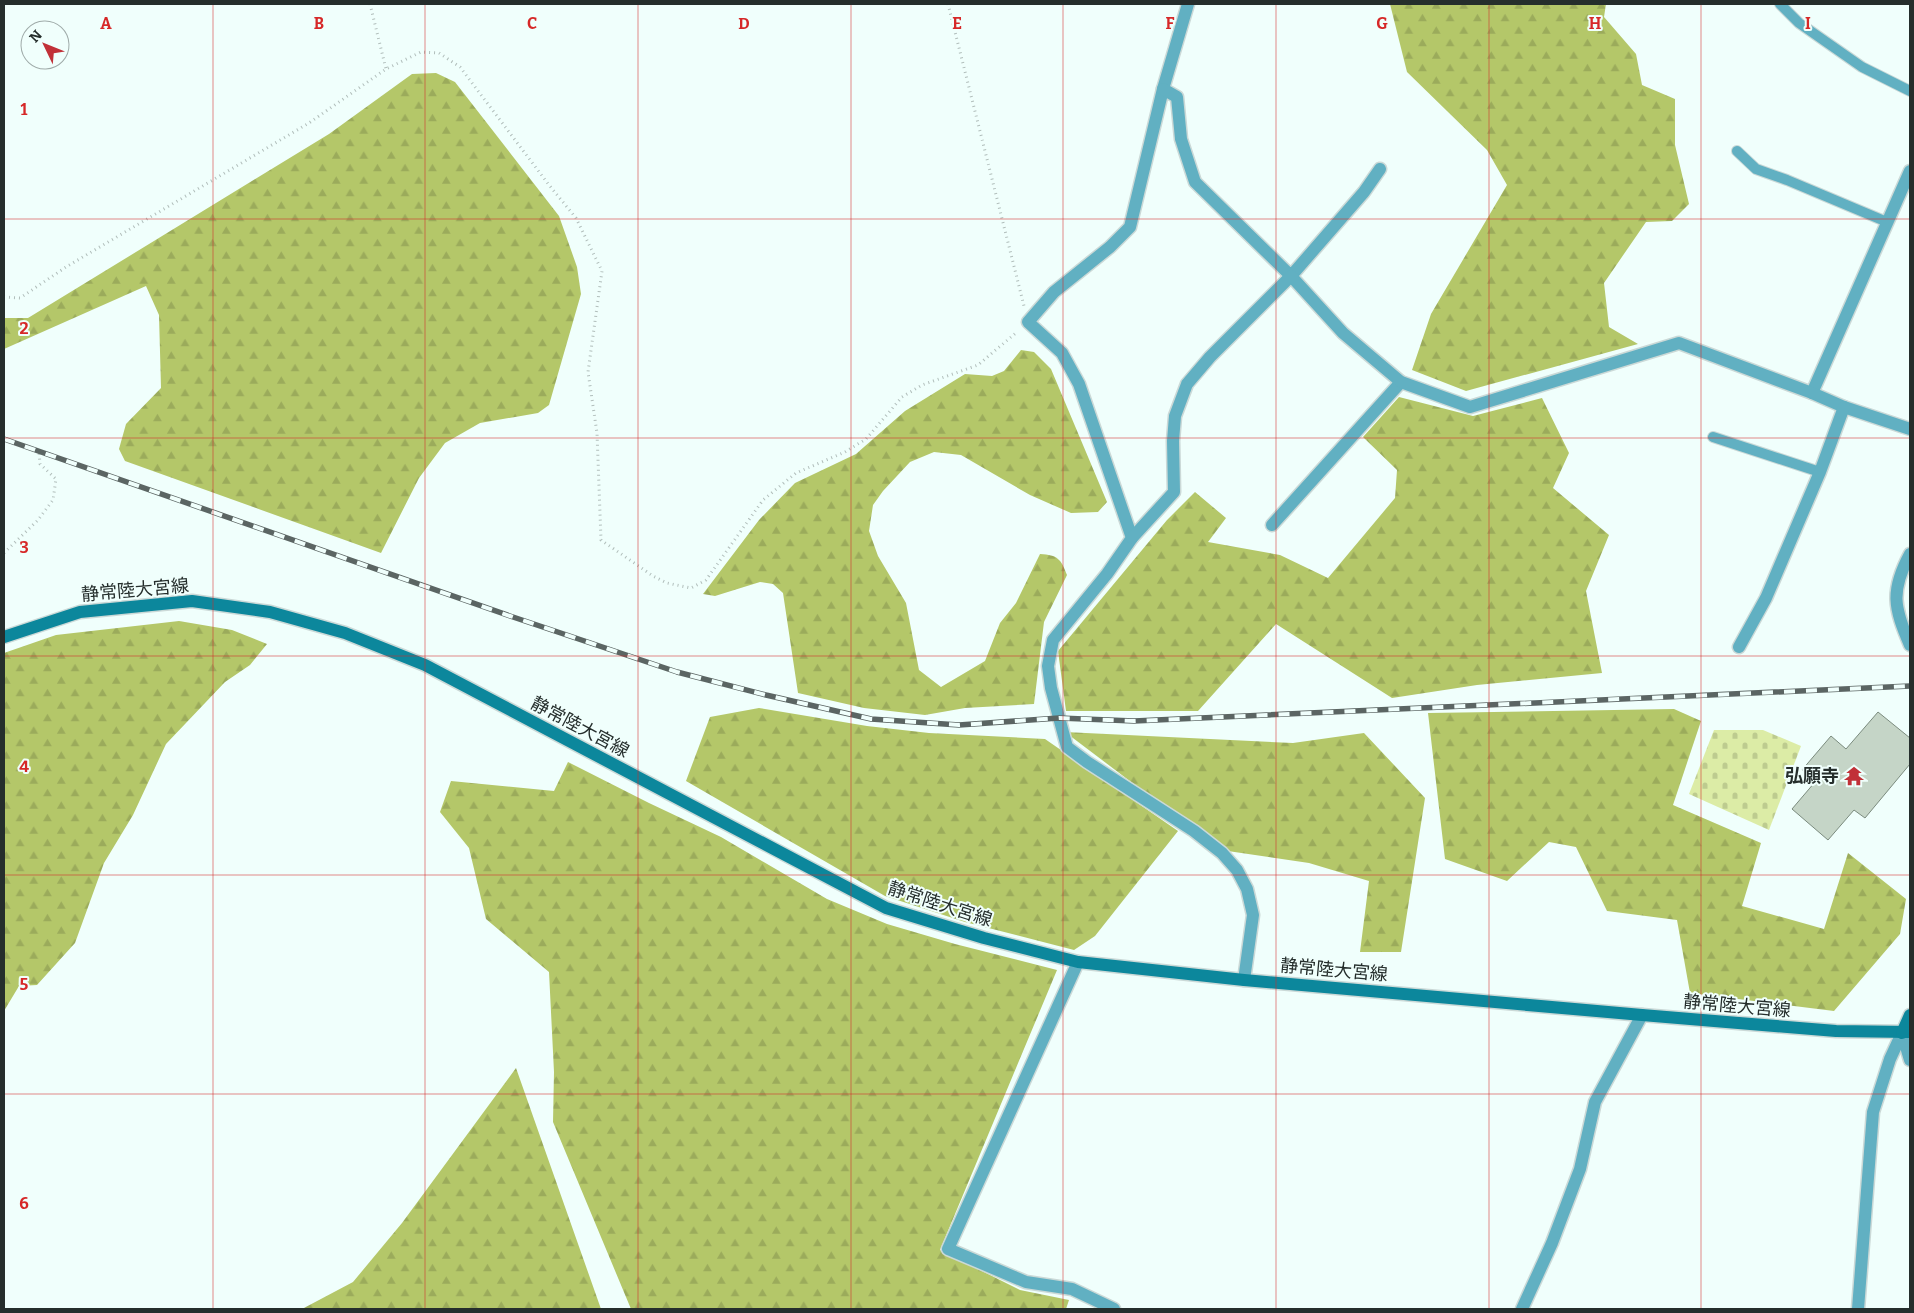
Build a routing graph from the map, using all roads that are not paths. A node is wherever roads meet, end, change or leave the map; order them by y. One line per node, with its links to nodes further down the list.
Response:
1 (1188, 4): 3 (street)
2 (1780, 4): 4 (lane)
3 (1164, 89): 9 (street); 17 (street)
4 (1910, 91)
5 (1737, 151): 8 (lane)
6 (1380, 169): 9 (street)
7 (1910, 171): 8 (street)
8 (1887, 222): 11 (street)
9 (1291, 276): 10 (street); 17 (street)
10 (1401, 382): 11 (street); 16 (street)
11 (1812, 393): 12 (street)
12 (1844, 407): 13 (street); 15 (street)
13 (1910, 429)
14 (1713, 437): 15 (lane)
15 (1820, 472): 21 (street)
16 (1272, 524)
17 (1132, 538): 23 (street)
18 (1910, 554): 20 (street)
19 (4, 637): 22 (main road, 静常陸大宮線)
20 (1910, 645)
21 (1739, 647)
22 (1078, 962): 23 (main road, 静常陸大宮線); 28 (street)
23 (1244, 980): 25 (main road, 静常陸大宮線)
24 (1910, 1015): 26 (main road)
25 (1642, 1016): 26 (main road, 静常陸大宮線); 29 (street)
26 (1906, 1032): 27 (street); 30 (street)
27 (1910, 1060)
28 (1114, 1309)
29 (1522, 1309)
30 (1858, 1309)

